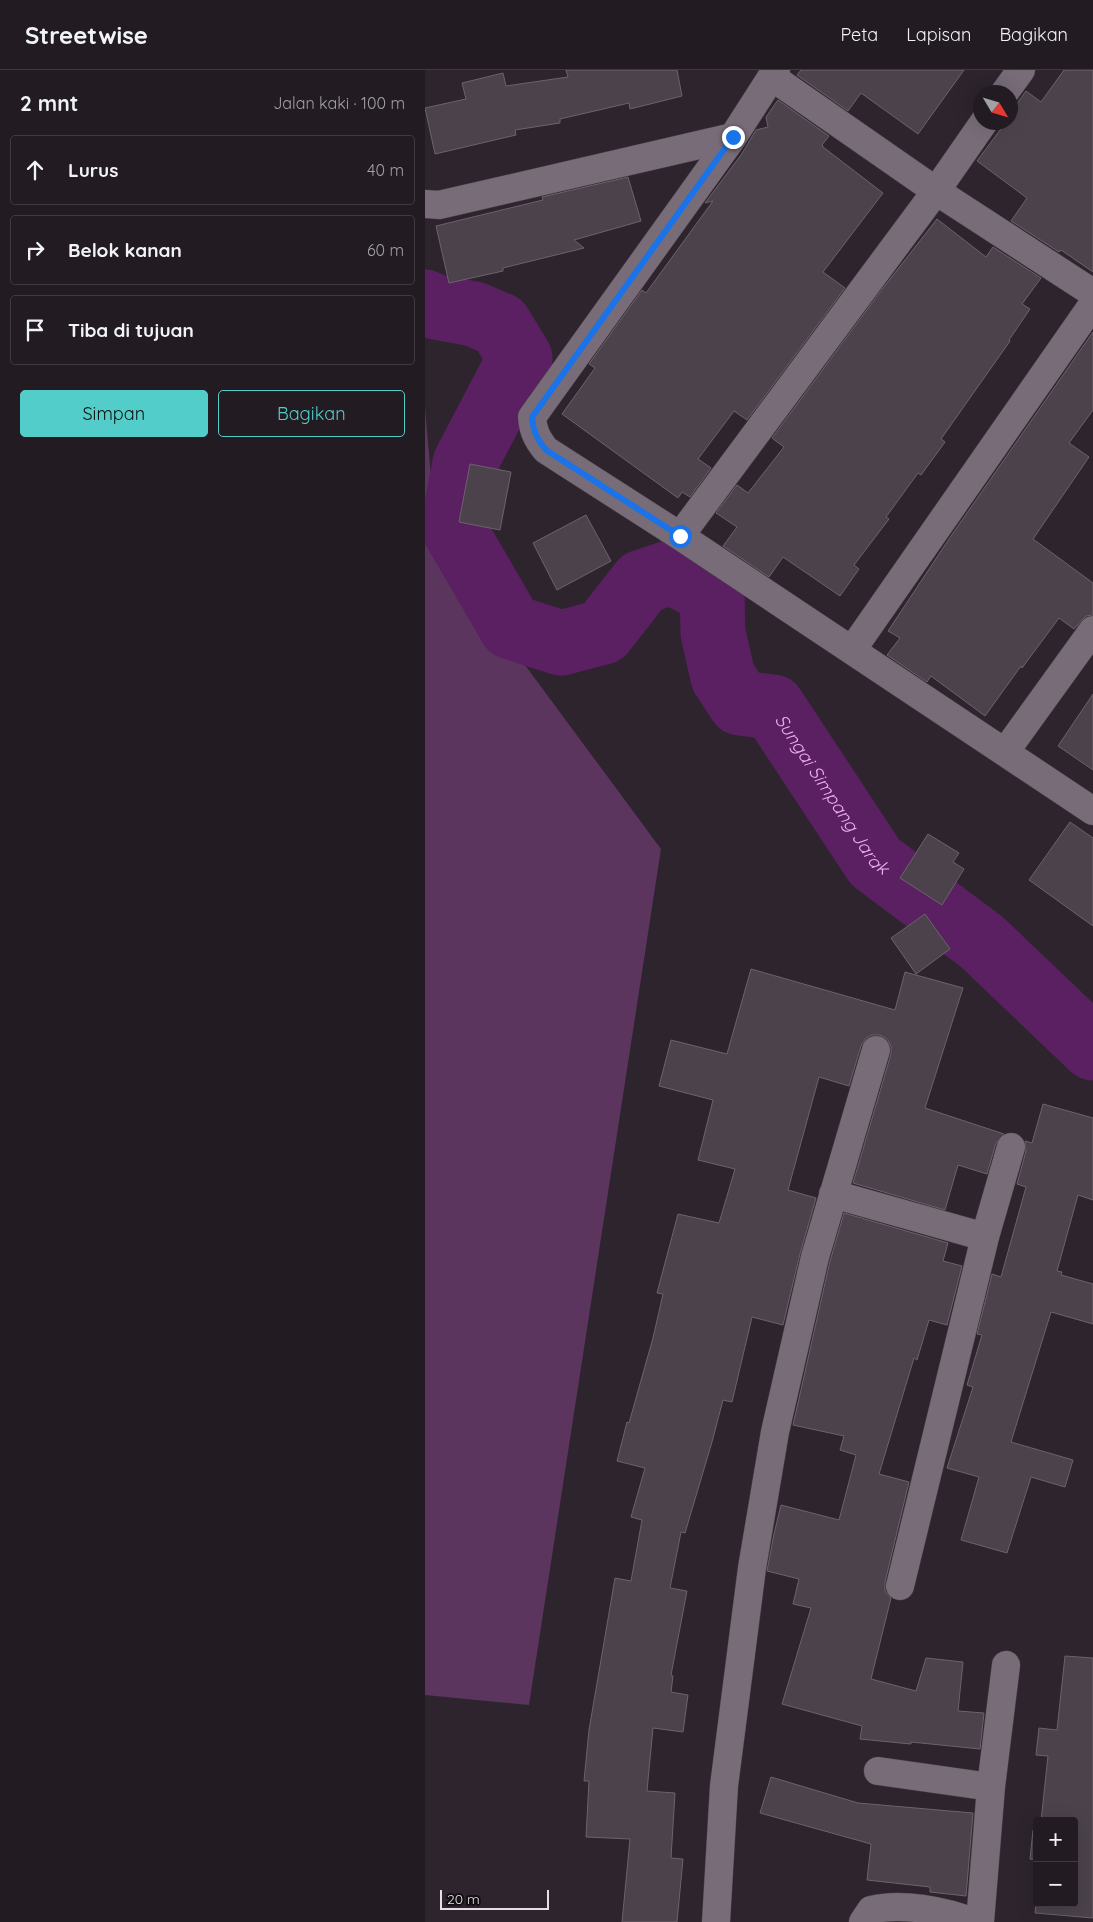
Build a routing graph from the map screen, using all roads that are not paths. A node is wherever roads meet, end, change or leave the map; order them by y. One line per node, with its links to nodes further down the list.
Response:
1 (1021, 70): 3 (street)
2 (774, 73): 5 (street); 6 (street)
3 (1010, 85)
4 (979, 130): 6 (street)
5 (733, 137): 7 (street); 10 (street)
6 (936, 192): 8 (street); 10 (street)
7 (425, 204)
8 (1093, 293)
9 (1093, 304): 12 (street)
10 (680, 536): 12 (street)
11 (1093, 630): 13 (street)
12 (852, 650): 13 (street)
13 (1005, 752): 14 (street)
14 (1093, 811)
15 (876, 1050): 17 (street)
16 (1011, 1147): 18 (street)
17 (833, 1194): 18 (street); 23 (street)
18 (985, 1237): 19 (street)
19 (900, 1586)
20 (1006, 1665): 22 (street)
21 (878, 1771): 22 (street)
22 (991, 1787): 26 (street)
23 (716, 1922)
24 (863, 1922): 25 (street)
25 (973, 1922)
26 (980, 1922)

